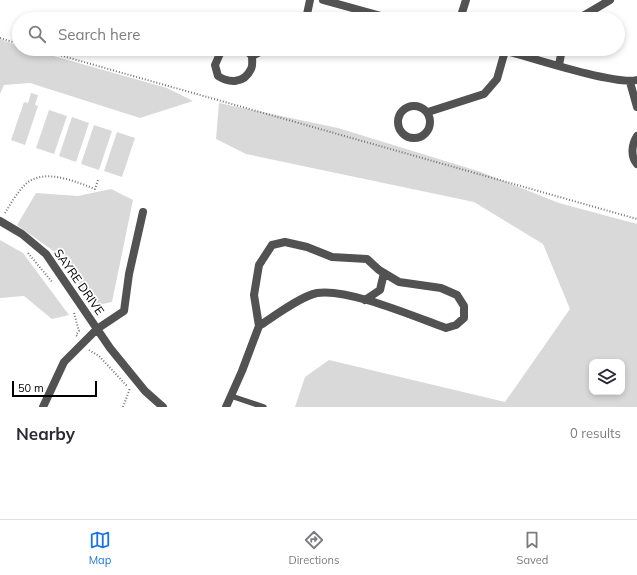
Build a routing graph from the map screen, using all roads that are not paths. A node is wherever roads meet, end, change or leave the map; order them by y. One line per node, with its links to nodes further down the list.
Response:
1 (310, 0): 5 (street)
2 (323, 0): 6 (street)
3 (466, 0): 7 (street)
4 (610, 0): 8 (street)
5 (307, 12)
6 (367, 12)
7 (462, 12)
8 (590, 12)
9 (219, 56): 10 (street)
10 (252, 56)
11 (501, 56): 17 (street)
12 (525, 56): 14 (street)
13 (561, 56): 14 (street)
14 (559, 65): 15 (street)
15 (634, 81): 16 (street)
16 (637, 107)
17 (428, 112): 17 (street)
18 (637, 136): 19 (street)
19 (637, 164)
20 (142, 212): 25 (street, SAYRE DRIVE)
21 (1, 219): 25 (street, SAYRE DRIVE)
22 (384, 273): 23 (street); 23 (street); 24 (street)
23 (366, 300): 24 (street)
24 (259, 326): 26 (street)
25 (97, 330): 27 (street, SAYRE DRIVE); 28 (street, SAYRE DRIVE)
26 (231, 396): 29 (street); 30 (lane)
27 (43, 407)
28 (163, 407)
29 (226, 407)
30 (264, 407)

